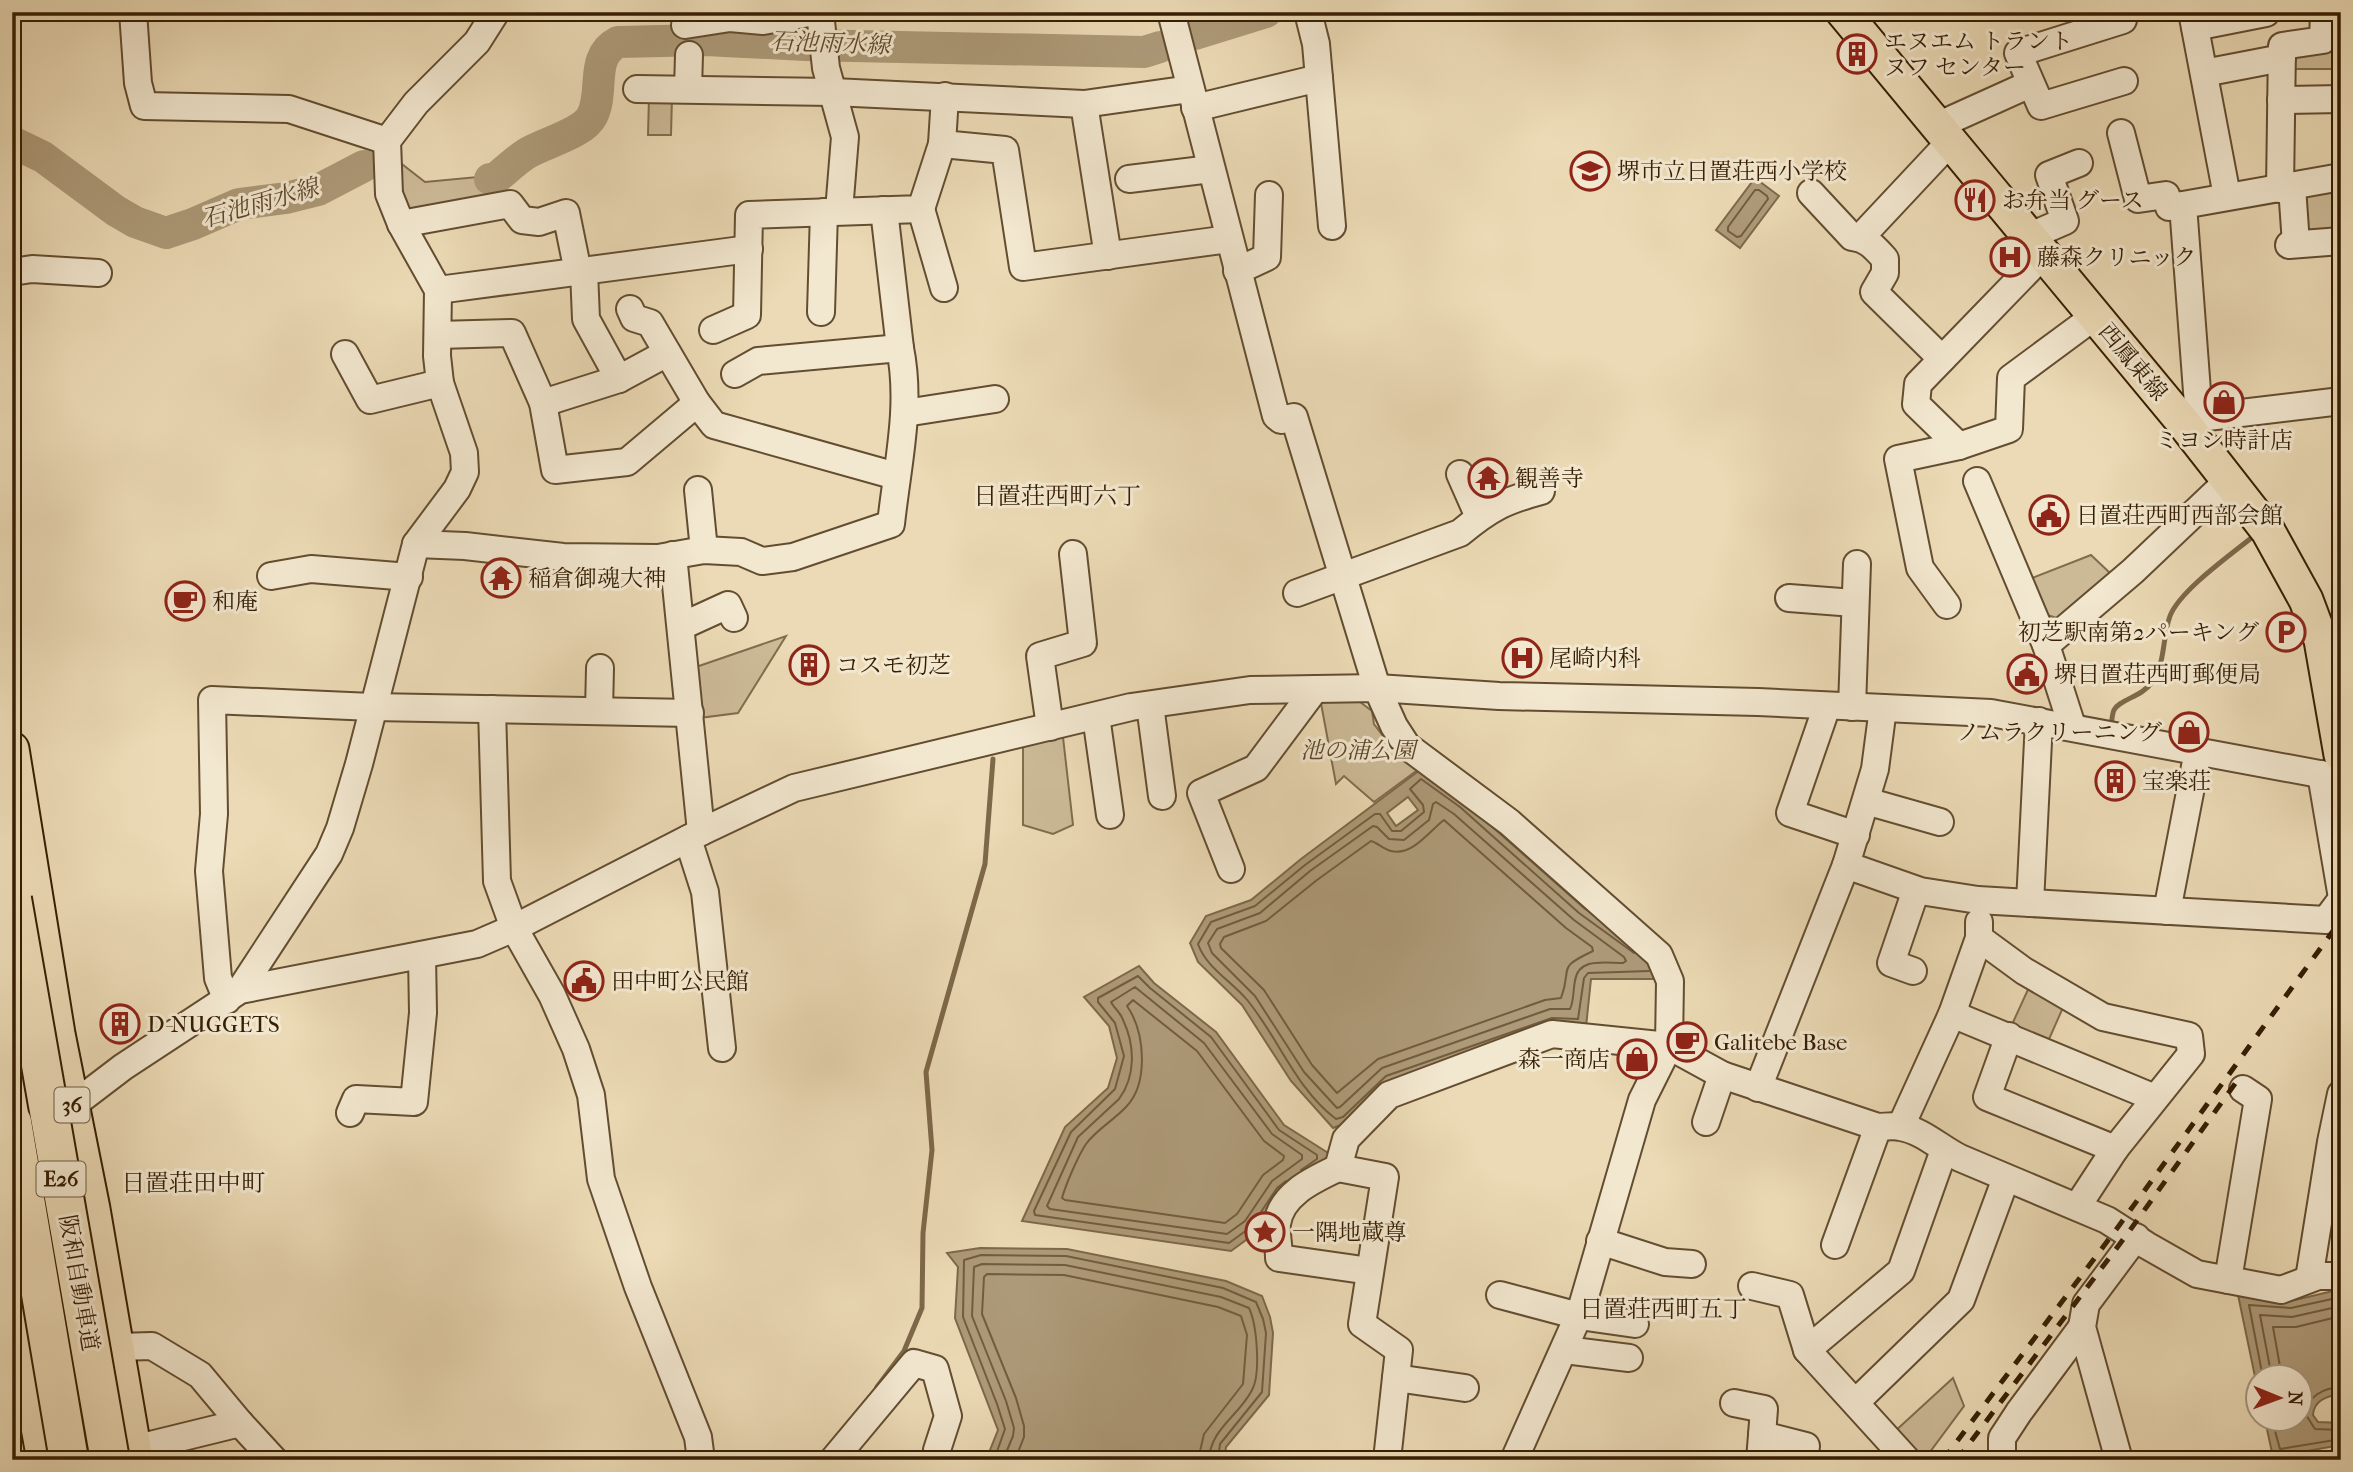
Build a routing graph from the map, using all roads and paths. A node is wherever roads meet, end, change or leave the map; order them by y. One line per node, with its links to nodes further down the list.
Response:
1 (133, 12): 28 (street)
2 (496, 12): 28 (street)
3 (815, 12): 12 (street)
4 (820, 12): 21 (street)
5 (1171, 12): 23 (street)
6 (1308, 12): 16 (street)
7 (1843, 12): 27 (main road, 西鳳東線)
8 (2121, 12): 18 (street)
9 (2323, 12): 14 (street)
10 (2266, 13): 11 (street)
11 (2194, 20): 15 (street)
12 (685, 25)
13 (689, 55): 20 (street)
14 (2282, 58): 15 (street); 25 (street)
15 (2204, 73): 38 (street)
16 (1319, 78): 23 (street); 44 (street)
17 (2124, 81): 18 (street)
18 (2030, 84): 27 (street)
19 (637, 89): 20 (street)
20 (688, 89): 21 (street)
21 (833, 92): 22 (street); 42 (street)
22 (945, 96): 26 (street); 29 (street)
23 (1193, 99): 26 (street); 32 (street)
24 (2341, 99): 25 (street)
25 (2281, 100): 35 (street)
26 (1084, 104): 50 (street)
27 (1944, 134): 45 (street); 48 (main road, 西鳳東線)
28 (387, 141): 43 (street)
29 (942, 144): 40 (street); 50 (street)
30 (2122, 146): 39 (street)
31 (2079, 163): 48 (street)
32 (1211, 169): 34 (street); 46 (street)
33 (2341, 177): 35 (street)
34 (1129, 179)
35 (2286, 188): 38 (street); 47 (street)
36 (1811, 193): 45 (street)
37 (1269, 195): 51 (street)
38 (2227, 196): 39 (street)
39 (2183, 205): 74 (street)
40 (921, 209): 41 (street); 55 (street)
41 (884, 210): 42 (street); 62 (street)
42 (832, 212): 49 (street); 58 (street)
43 (401, 224): 53 (street); 56 (street)
44 (1332, 226)
45 (1860, 237): 65 (street)
46 (1229, 239): 50 (street); 51 (street)
47 (2341, 241)
48 (2035, 246): 59 (main road, 西鳳東線); 65 (street)
49 (749, 249): 53 (street); 60 (street)
50 (1108, 256)
51 (1237, 271): 89 (street)
52 (12, 272): 54 (street)
53 (581, 272): 56 (street); 67 (street)
54 (98, 273)
55 (944, 288)
56 (438, 289): 61 (street)
57 (630, 309): 63 (street)
58 (821, 312)
59 (2095, 316): 74 (main road, 西鳳東線); 75 (street)
60 (713, 330)
61 (438, 335): 68 (street); 71 (street)
62 (900, 348): 66 (street); 73 (street)
63 (667, 353): 67 (street); 72 (street)
64 (345, 354): 68 (street)
65 (1942, 359): 75 (street)
66 (735, 374)
67 (619, 379): 71 (street)
68 (440, 383): 83 (street)
69 (995, 399): 73 (street)
70 (2341, 401): 74 (street)
71 (542, 403): 72 (street)
72 (697, 403): 77 (street)
73 (905, 413): 77 (street)
74 (2195, 426): 78 (main road, 西鳳東線)
75 (1959, 446): 94 (street)
76 (1460, 474): 82 (street)
77 (896, 476): 84 (street)
78 (2228, 480): 97 (street); 114 (main road, 西鳳東線)
79 (1977, 481): 97 (street)
80 (698, 490): 84 (street)
81 (1541, 491): 82 (street)
82 (1479, 517): 89 (street)
83 (416, 544): 86 (street); 90 (street)
84 (704, 550): 86 (street)
85 (1073, 554): 111 (street)
86 (673, 555): 96 (street)
87 (1857, 564): 93 (street)
88 (271, 576): 90 (street)
89 (1342, 576): 91 (street); 99 (street)
90 (409, 577): 103 (street)
91 (1297, 593)
92 (1789, 598): 93 (street)
93 (1854, 603): 102 (street)
94 (1947, 605)
95 (734, 618): 96 (street)
96 (682, 626): 107 (street)
97 (2046, 645): 110 (street)
98 (600, 668): 106 (street)
99 (1377, 688): 100 (street); 102 (street); 137 (street)
100 (1315, 689): 101 (street); 122 (street)
101 (1150, 705): 108 (street); 115 (street)
102 (1839, 706): 104 (street); 120 (street)
103 (372, 707): 105 (street); 134 (street); 134 (street)
104 (1883, 708): 109 (street); 116 (street)
105 (492, 709): 106 (street); 130 (street)
106 (599, 711): 107 (street)
107 (690, 713): 119 (street)
108 (1096, 716): 111 (street); 117 (street)
109 (2039, 720): 110 (street); 128 (street)
110 (2072, 726): 113 (street)
111 (1050, 727): 119 (street)
112 (12, 749): 144 (main road, 36)
113 (2198, 751): 114 (street); 129 (street)
114 (2334, 769): 124 (street)
115 (1162, 796)
116 (1866, 801): 118 (street); 120 (street)
117 (1110, 815)
118 (1940, 822)
119 (694, 835): 130 (street); 138 (street)
120 (1856, 835): 121 (street)
121 (1846, 865): 123 (street); 140 (street)
122 (1231, 869)
123 (1916, 890): 126 (street); 133 (street)
124 (2341, 892)
125 (12, 899): 180 (highway, 阪和自動車道 / E26, bridge)
126 (1978, 900): 128 (street); 131 (street)
127 (2341, 900): 129 (street)
128 (2030, 903): 129 (street)
129 (2167, 911)
130 (514, 928): 132 (street); 184 (street)
131 (1979, 937): 135 (street); 143 (street)
132 (422, 955): 134 (street); 145 (street)
133 (1913, 971)
134 (234, 995): 144 (street)
135 (1952, 1014): 136 (street); 148 (street)
136 (2009, 1037): 143 (street); 149 (street)
137 (1669, 1046): 139 (street); 152 (street); 156 (street)
138 (722, 1048)
139 (1722, 1076): 140 (street); 147 (street)
140 (1758, 1088): 148 (street)
141 (2243, 1089): 162 (street)
142 (2341, 1094): 161 (street)
143 (2155, 1098): 149 (street)
144 (73, 1105): 151 (street); 169 (main road, 36)
145 (349, 1113)
146 (12, 1122): 182 (highway, 阪和自動車道 / E26, bridge)
147 (1706, 1122)
148 (1890, 1127): 150 (street); 157 (street)
149 (2115, 1149): 154 (street)
150 (1944, 1150): 153 (street); 171 (street)
151 (12, 1154)
152 (1338, 1168): 159 (street); 159 (street)
153 (2006, 1178): 154 (street); 175 (street)
154 (2077, 1207): 155 (street)
155 (2136, 1237): 162 (street); 168 (street)
156 (1600, 1241): 158 (street); 166 (street)
157 (1835, 1245)
158 (1692, 1264)
159 (1370, 1271): 173 (street)
160 (2341, 1276): 161 (street)
161 (2309, 1279): 162 (street)
162 (2232, 1281)
163 (12, 1285): 181 (main road)
164 (1752, 1286): 171 (street)
165 (1500, 1295): 166 (street)
166 (1578, 1316): 167 (street); 170 (street)
167 (1634, 1324)
168 (2082, 1327): 190 (street); 191 (street)
169 (117, 1348): 177 (street); 180 (main road, 36)
170 (1565, 1350): 172 (street); 187 (street)
171 (1807, 1350): 175 (street)
172 (1629, 1359)
173 (1396, 1378): 174 (street); 186 (street)
174 (1465, 1388)
175 (1856, 1402): 189 (street)
176 (1734, 1403): 178 (street)
177 (240, 1423): 180 (street); 183 (street)
178 (1761, 1447): 188 (street)
179 (937, 1450): 185 (street)
180 (123, 1457)
181 (44, 1460)
182 (69, 1460)
183 (274, 1460)
184 (701, 1460)
185 (834, 1460)
186 (1387, 1460)
187 (1514, 1460)
188 (1804, 1460)
189 (1907, 1460)
190 (2002, 1460)
191 (2119, 1460)

